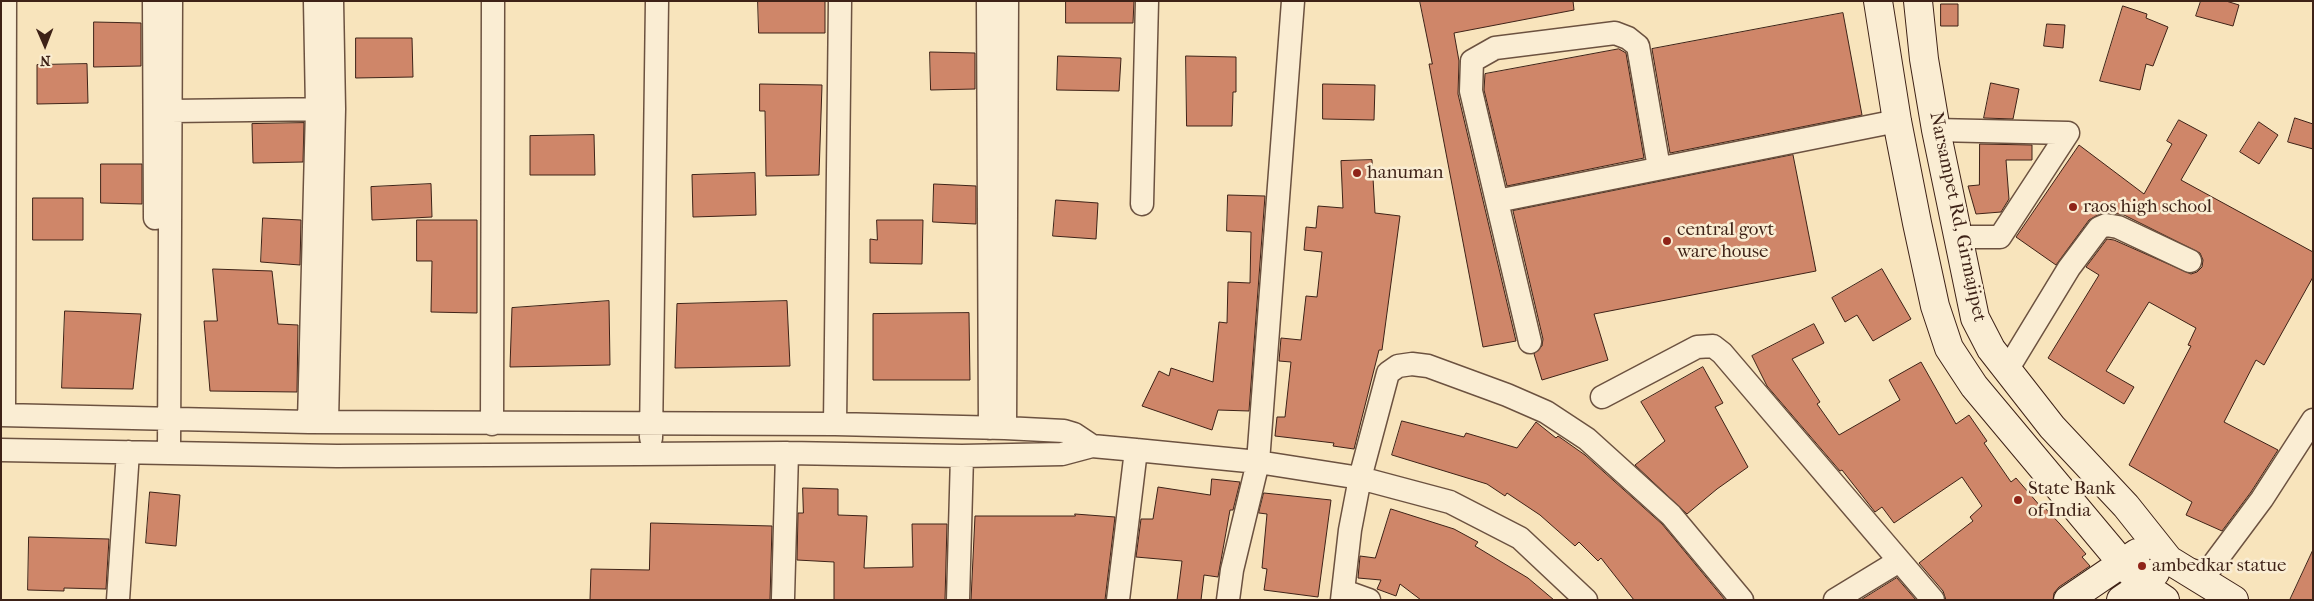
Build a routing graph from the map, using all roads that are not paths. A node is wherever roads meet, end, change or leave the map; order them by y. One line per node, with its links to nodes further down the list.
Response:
1 (5, 1): 30 (street)
2 (154, 1): 31 (street)
3 (171, 1): 19 (street)
4 (315, 1): 18 (street)
5 (332, 1): 18 (street)
6 (480, 1): 34 (street)
7 (493, 1): 34 (street)
8 (644, 1): 35 (street)
9 (657, 1): 35 (street)
10 (826, 1): 36 (street)
11 (840, 1): 36 (street)
12 (988, 1): 37 (street)
13 (1007, 1): 37 (street)
14 (1147, 1): 24 (street)
15 (1292, 1): 46 (street)
16 (1878, 1): 20 (main road, Narsampet Rd, Girmajipet)
17 (1918, 1): 21 (main road, Narsampet Rd, Girmajipet)
18 (325, 109): 19 (street); 33 (street)
19 (171, 112): 31 (street)
20 (1897, 121): 22 (street); 50 (main road, Narsampet Rd, Girmajipet)
21 (1936, 130): 25 (main road, Narsampet Rd, Girmajipet); 25 (street)
22 (1659, 168): 23 (street); 23 (street)
23 (1497, 201): 27 (street)
24 (1142, 204)
25 (1960, 237): 28 (main road, Narsampet Rd, Girmajipet)
26 (2190, 261): 28 (street)
27 (1530, 342)
28 (2007, 370): 48 (main road, Narsampet Rd, Girmajipet)
29 (1602, 397): 49 (street)
30 (3, 415): 31 (street)
31 (160, 420): 33 (street); 42 (street)
32 (2313, 420): 48 (street)
33 (318, 422): 34 (street)
34 (487, 424): 35 (street)
35 (645, 424): 36 (street); 44 (street)
36 (827, 424): 37 (street)
37 (998, 428): 38 (street)
38 (1092, 446): 40 (street); 45 (street)
39 (1, 450): 41 (street)
40 (1136, 450): 46 (street); 56 (street)
41 (128, 452): 42 (street); 54 (street)
42 (160, 452): 44 (street)
43 (787, 453): 44 (street); 45 (street); 53 (street)
44 (644, 455)
45 (962, 456): 55 (street)
46 (1258, 462): 47 (street); 57 (street)
47 (1360, 478): 52 (street); 59 (street); 60 (street)
48 (2168, 556): 50 (main road); 51 (main road); 65 (main road, Narsampet Rd, Girmajipet)
49 (1899, 561): 61 (street); 62 (street)
50 (2123, 564): 51 (main road, Narsampet Rd, Girmajipet); 63 (main road)
51 (2154, 592): 64 (main road)
52 (1343, 595): 58 (street)
53 (783, 598)
54 (118, 600)
55 (958, 600)
56 (1118, 600)
57 (1228, 600)
58 (1369, 600)
59 (1586, 600)
60 (1742, 600)
61 (1835, 600)
62 (1934, 600)
63 (2068, 600)
64 (2121, 600)
65 (2234, 600)

